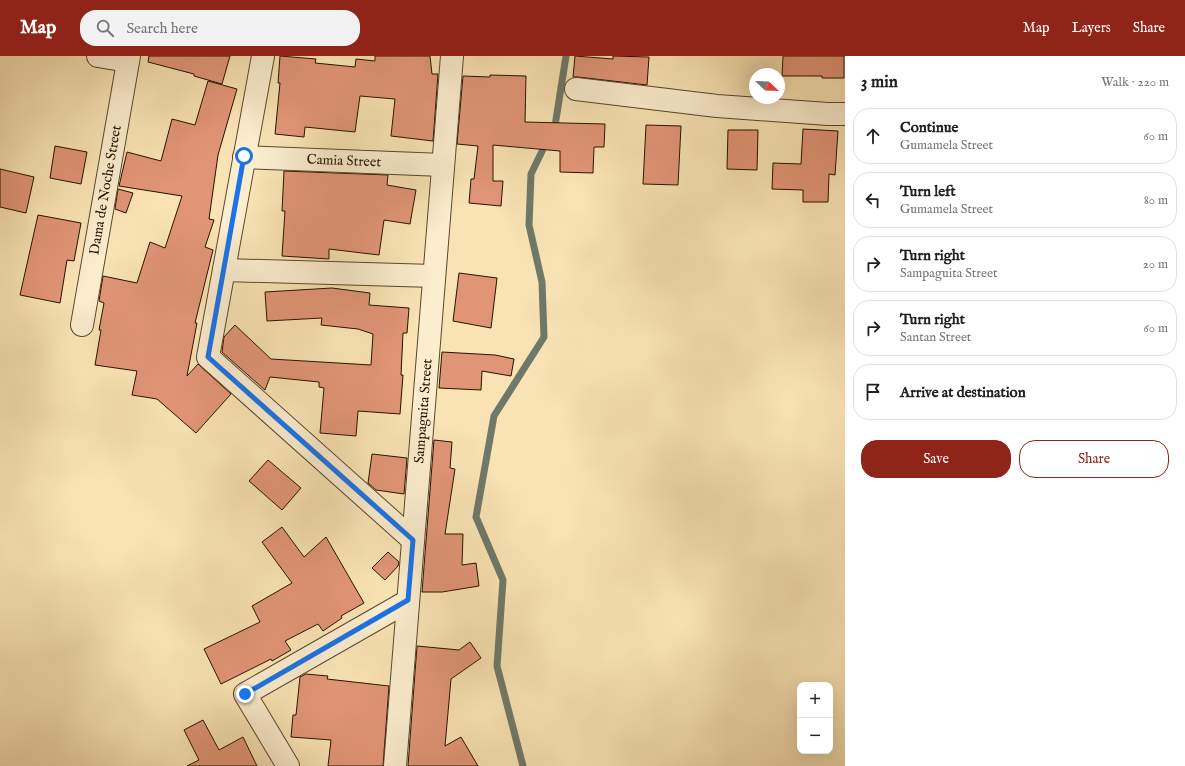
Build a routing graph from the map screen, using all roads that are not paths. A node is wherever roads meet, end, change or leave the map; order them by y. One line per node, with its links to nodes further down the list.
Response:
1 (98, 56): 4 (street)
2 (263, 56): 7 (street)
3 (452, 56): 8 (street, Sampaguita Street)
4 (129, 58): 11 (street, Dama de Noche Street)
5 (576, 89): 6 (street)
6 (845, 114)
7 (244, 156): 8 (street, Camia Street); 9 (street)
8 (443, 165): 10 (street, Sampaguita Street)
9 (224, 270): 10 (street); 12 (street)
10 (434, 276): 12 (street, Sampaguita Street)
11 (82, 325)
12 (413, 540): 13 (street, Sampaguita Street)
13 (408, 600): 14 (street); 15 (street, Sampaguita Street)
14 (288, 766)
15 (395, 766)

